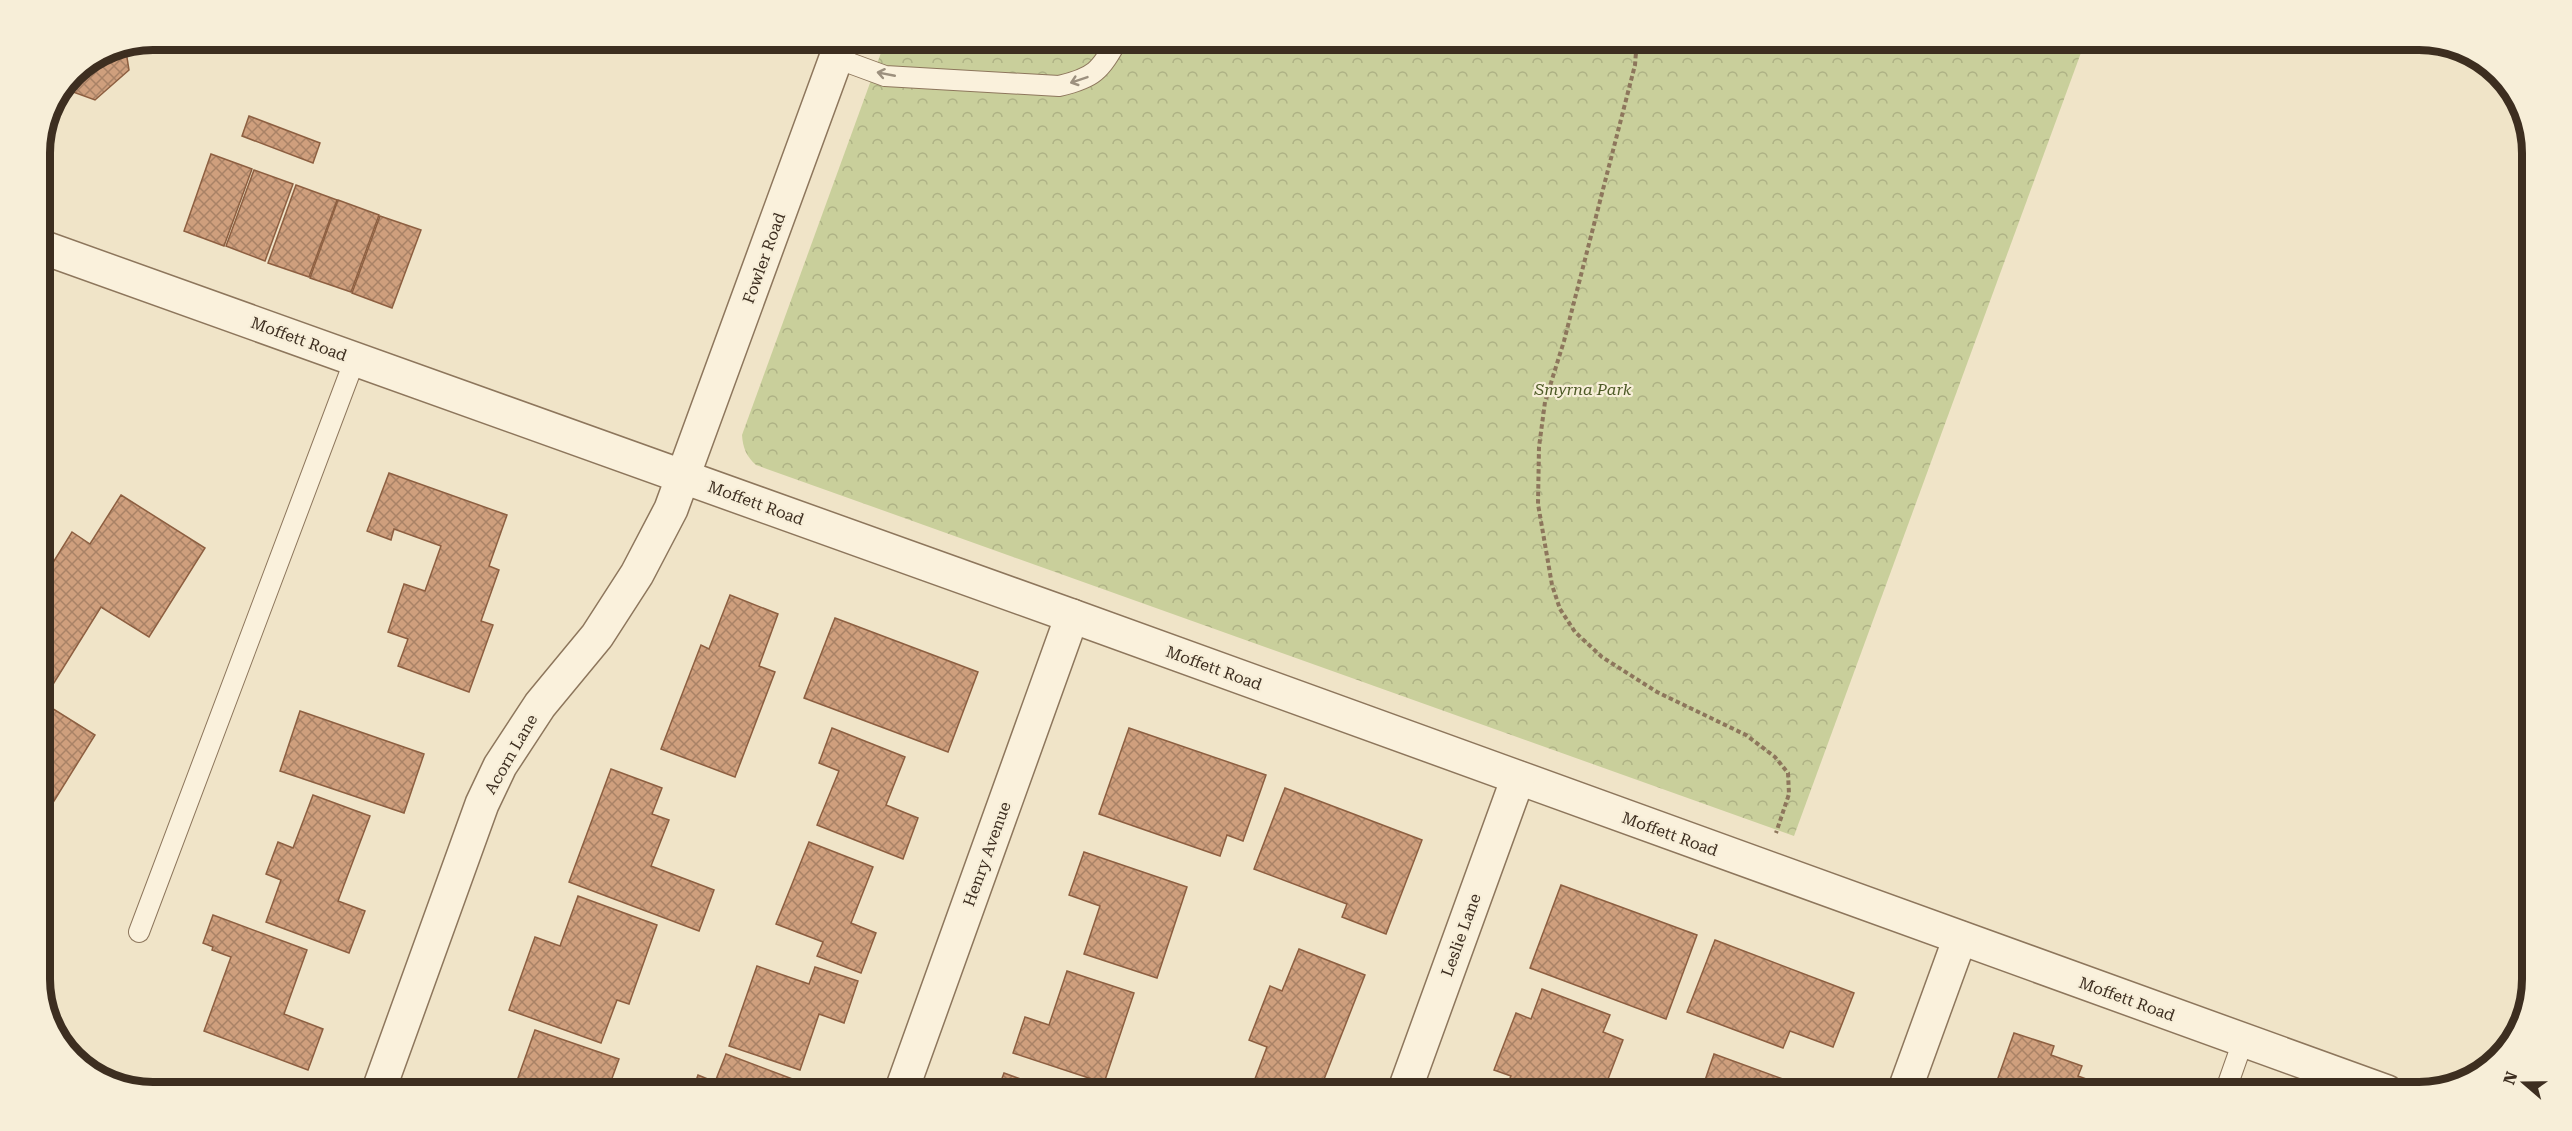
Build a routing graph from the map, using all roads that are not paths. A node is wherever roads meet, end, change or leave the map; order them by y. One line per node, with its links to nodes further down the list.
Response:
1 (839, 50): 6 (street, Fowler Road)
2 (841, 50): 3 (lane, one-way to 2)
3 (1111, 50)
4 (50, 250): 5 (street, Moffett Road)
5 (355, 359): 6 (street, Moffett Road); 9 (lane)
6 (684, 477): 7 (street, Moffett Road); 12 (street, Acorn Lane)
7 (1072, 616): 8 (street, Moffett Road); 13 (street, Henry Avenue)
8 (1518, 778): 10 (street, Moffett Road); 14 (street, Leslie Lane)
9 (139, 932)
10 (1960, 938): 11 (street, Moffett Road); 15 (street)
11 (2243, 1041): 16 (lane); 17 (street, Moffett Road)
12 (382, 1082)
13 (905, 1082)
14 (1408, 1082)
15 (1908, 1082)
16 (2229, 1082)
17 (2359, 1082)

